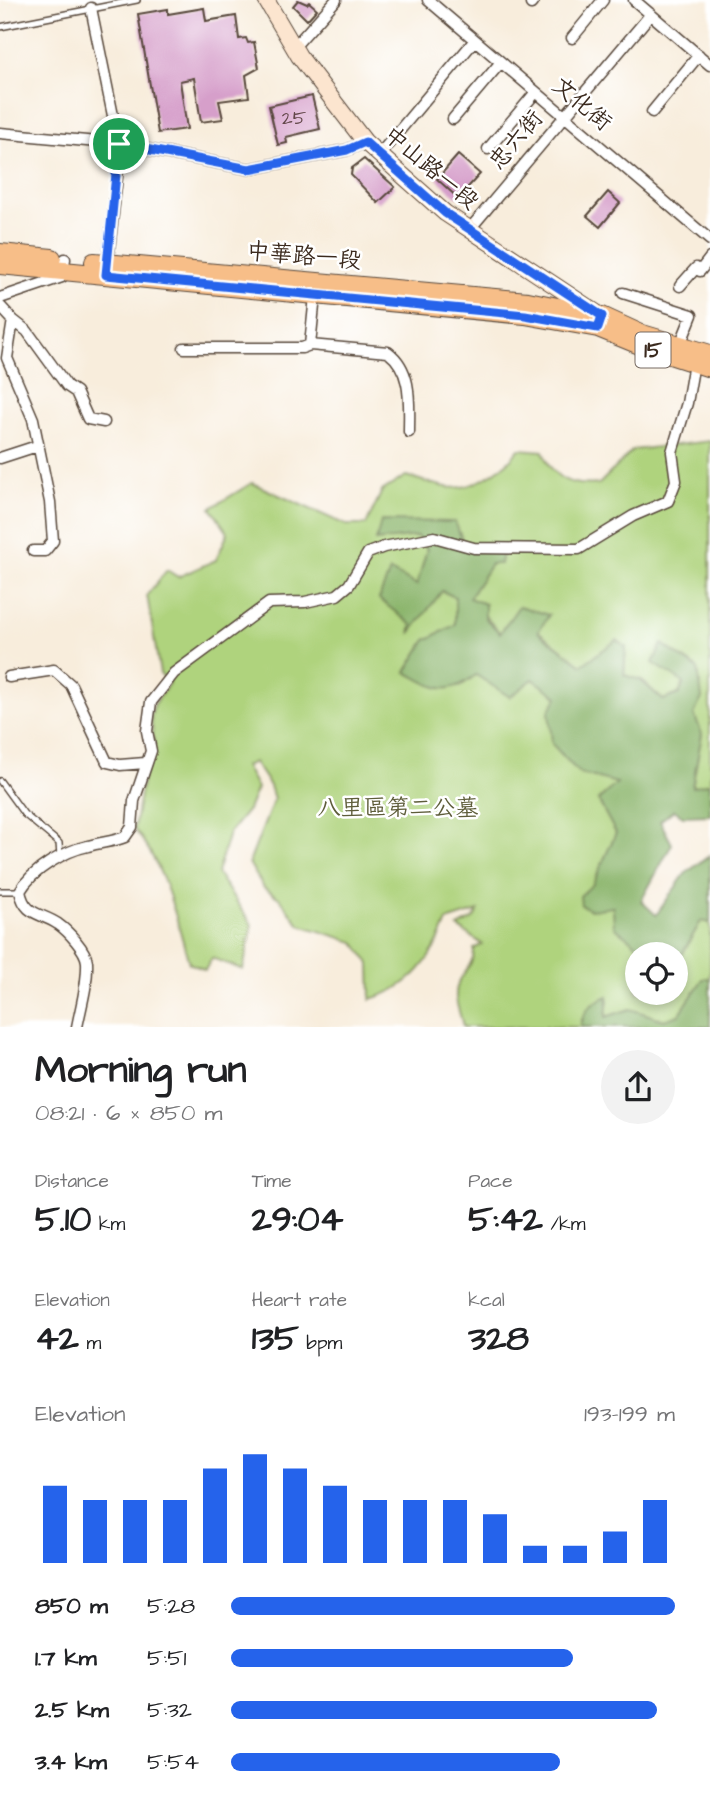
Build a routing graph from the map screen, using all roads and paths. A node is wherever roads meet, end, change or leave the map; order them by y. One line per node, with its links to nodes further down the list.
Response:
1 (137, 0): 7 (lane)
2 (266, 0): 12 (main road, 中山路一段)
3 (336, 0): 12 (street)
4 (428, 0): 11 (street, 文化街)
5 (603, 0): 10 (street)
6 (634, 0): 8 (street)
7 (91, 8): 9 (lane); 22 (street)
8 (651, 14): 13 (street); 18 (street, 忠六街)
9 (1, 25)
10 (572, 38)
11 (475, 40): 14 (street, 文化街); 24 (street)
12 (295, 46): 21 (main road, 中山路一段)
13 (699, 55): 15 (street); 17 (street)
14 (501, 62): 16 (street, 文化街); 19 (street)
15 (710, 65)
16 (536, 92): 18 (street, 文化街); 23 (street)
17 (652, 112)
18 (565, 116): 25 (street, 忠六街); 26 (street, 文化街)
19 (453, 119)
20 (0, 133): 22 (street)
21 (365, 142): 22 (street); 24 (main road, 中山路一段)
22 (119, 144): 31 (street)
23 (488, 149)
24 (379, 155): 25 (main road, 中山路一段)
25 (469, 230): 38 (main road, 中山路一段)
26 (710, 240)
27 (0, 253): 30 (main road, 中華路一段 / 15)
28 (710, 258): 32 (street)
29 (0, 265): 30 (main road, 中華路一段 / 15)
30 (65, 265): 31 (main road, 中華路一段 / 15); 35 (street)
31 (106, 270): 34 (main road, 中華路一段 / 15); 38 (main road, 中華路一段 / 15)
32 (680, 286)
33 (623, 293): 40 (street)
34 (315, 296): 38 (main road, 中華路一段 / 15); 39 (street)
35 (0, 298)
36 (0, 306): 37 (street)
37 (13, 320): 44 (street); 46 (street)
38 (600, 322): 40 (main road, 15); 43 (main road, 15)
39 (310, 345): 41 (street); 45 (street)
40 (680, 345): 42 (main road, 15)
41 (184, 348)
42 (710, 354)
43 (702, 365): 50 (street)
44 (104, 422)
45 (409, 432)
46 (37, 446): 47 (street); 48 (street)
47 (0, 458)
48 (33, 551)
49 (9, 677): 50 (street)
50 (145, 763): 52 (street)
51 (0, 781): 52 (lane)
52 (60, 856): 54 (street)
53 (0, 891): 54 (lane)
54 (20, 891): 55 (street)
55 (77, 1027)

